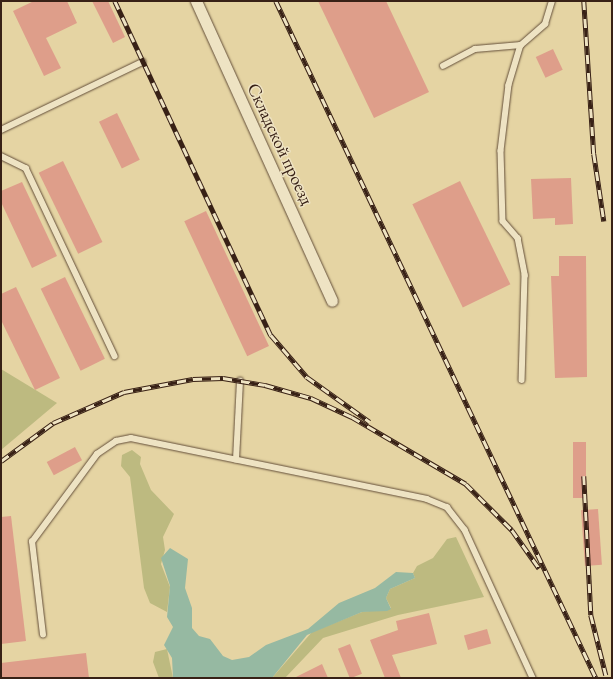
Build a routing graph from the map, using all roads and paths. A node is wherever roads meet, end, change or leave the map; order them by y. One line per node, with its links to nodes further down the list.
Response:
1 (196, 1): 8 (street, Складской проезд)
2 (552, 1): 3 (lane)
3 (521, 45): 5 (lane); 11 (lane)
4 (142, 62): 6 (lane)
5 (444, 66)
6 (1, 130)
7 (1, 156): 9 (lane)
8 (332, 301)
9 (115, 356)
10 (240, 380): 12 (lane)
11 (522, 380)
12 (236, 460): 13 (lane); 14 (lane)
13 (43, 635)
14 (533, 678)

